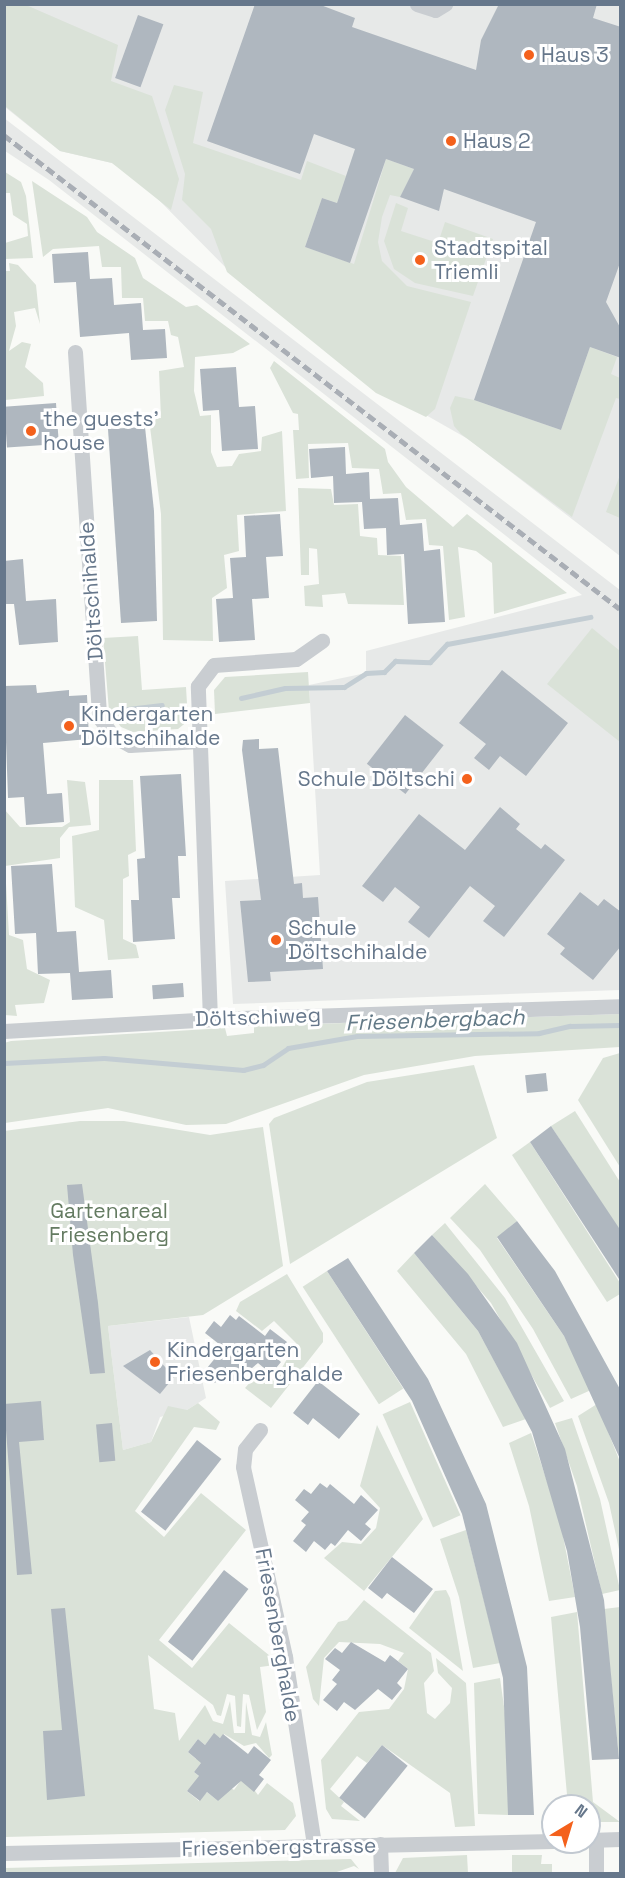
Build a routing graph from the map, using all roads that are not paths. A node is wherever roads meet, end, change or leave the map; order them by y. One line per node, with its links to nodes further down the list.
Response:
1 (417, 4): 2 (street)
2 (445, 4)
3 (75, 351): 5 (street, Döltschihalde)
4 (322, 641): 5 (street)
5 (199, 741): 7 (street)
6 (621, 1006): 7 (street, Döltschiweg)
7 (210, 1019): 8 (street, Döltschiweg)
8 (4, 1031)
9 (260, 1430): 14 (street, Friesenberghalde)
10 (621, 1839): 12 (street)
11 (541, 1840): 13 (street, Friesenbergstrasse)
12 (601, 1840)
13 (380, 1844): 14 (street, Friesenbergstrasse); 17 (street)
14 (314, 1845): 15 (street, Friesenbergstrasse)
15 (4, 1853)
16 (594, 1854): 18 (street)
17 (381, 1874)
18 (596, 1874)

